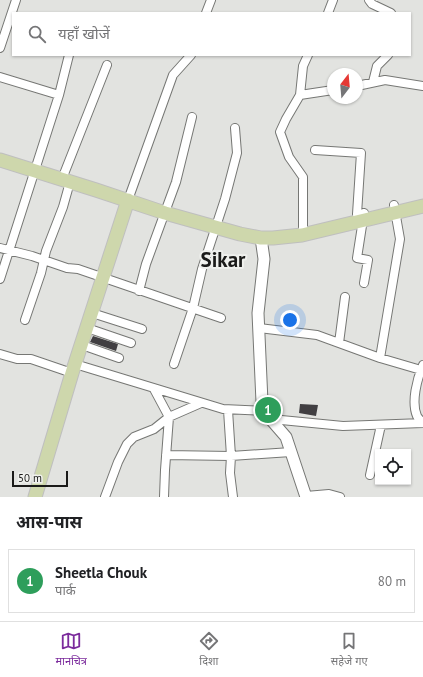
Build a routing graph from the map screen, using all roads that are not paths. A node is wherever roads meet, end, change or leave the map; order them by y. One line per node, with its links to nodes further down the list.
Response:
1 (16, 0): 8 (street)
2 (211, 0): 5 (street)
3 (333, 0): 6 (street)
4 (369, 0): 7 (street)
5 (206, 12)
6 (328, 12)
7 (389, 12)
8 (0, 48)
9 (69, 56): 19 (street)
10 (190, 56): 28 (street)
11 (308, 56): 20 (street)
12 (387, 56): 15 (street)
13 (107, 65): 26 (street)
14 (0, 77): 19 (street)
15 (373, 82): 16 (street); 17 (street)
16 (363, 84)
17 (423, 86)
18 (327, 91): 20 (street)
19 (59, 95): 25 (street)
20 (300, 95): 34 (street)
21 (192, 117): 31 (street)
22 (235, 128): 33 (street)
23 (315, 150): 32 (street)
24 (0, 160): 25 (main road)
25 (34, 171): 26 (main road); 38 (street)
26 (66, 180): 28 (main road); 39 (street)
27 (423, 198): 30 (main road)
28 (128, 200): 31 (main road); 40 (main road)
29 (423, 206): 30 (main road)
30 (395, 208): 32 (main road); 57 (street)
31 (165, 213): 33 (main road); 43 (street)
32 (361, 216): 34 (main road); 35 (main road); 42 (street)
33 (216, 227): 36 (main road); 45 (street)
34 (303, 229): 35 (main road)
35 (283, 237): 36 (main road)
36 (261, 238): 50 (street)
37 (0, 248): 38 (street)
38 (9, 250): 39 (street); 41 (street)
39 (44, 261): 40 (street); 48 (street)
40 (103, 278): 43 (street); 46 (main road)
41 (0, 279)
42 (364, 282)
43 (139, 291): 45 (street)
44 (346, 297): 53 (street)
45 (192, 308): 47 (street); 58 (street)
46 (92, 313): 49 (main road); 51 (street)
47 (221, 318)
48 (25, 320)
49 (87, 328): 52 (street); 54 (main road)
50 (258, 328): 53 (street); 64 (street)
51 (142, 329)
52 (131, 343)
53 (339, 343): 57 (street)
54 (82, 345): 56 (street); 60 (main road)
55 (0, 354): 60 (street)
56 (119, 358)
57 (380, 358): 59 (street)
58 (174, 364)
59 (422, 367): 66 (street)
60 (74, 369): 61 (street); 72 (main road)
61 (154, 388): 62 (street); 65 (street)
62 (201, 403): 63 (street); 65 (street)
63 (228, 410): 64 (street); 70 (street)
64 (268, 415): 67 (street); 68 (street)
65 (169, 417): 69 (street); 73 (street)
66 (423, 423): 67 (street)
67 (381, 425): 71 (street)
68 (291, 452): 70 (street); 76 (street)
69 (166, 455): 70 (street); 74 (street)
70 (231, 456): 75 (street)
71 (370, 475)
72 (35, 497)
73 (105, 497)
74 (164, 497)
75 (233, 497)
76 (306, 497): 77 (street)
77 (340, 497)

